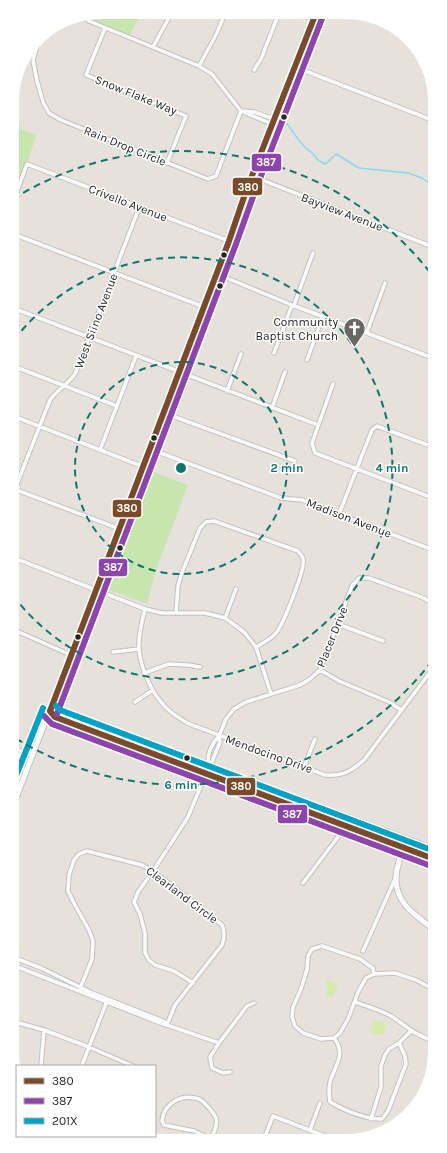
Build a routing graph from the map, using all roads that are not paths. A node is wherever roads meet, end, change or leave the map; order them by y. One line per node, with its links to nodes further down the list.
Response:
1 (168, 19): 7 (street)
2 (223, 19): 9 (street)
3 (277, 19): 11 (street)
4 (314, 19): 10 (main road)
5 (88, 20): 6 (street)
6 (105, 28): 7 (street); 15 (street, Snow Flake Way)
7 (152, 47): 9 (street)
8 (35, 52): 15 (street, Rain Drop Circle)
9 (199, 66): 12 (street)
10 (295, 67): 13 (street); 14 (main road)
11 (254, 70)
12 (241, 111): 14 (street); 15 (street, Rain Drop Circle)
13 (428, 118)
14 (273, 121): 16 (main road)
15 (167, 163)
16 (252, 176): 20 (main road); 21 (street, Bayview Avenue)
17 (19, 184): 18 (street, Crivello Avenue)
18 (139, 208): 20 (street, Crivello Avenue); 23 (street, West Siino Avenue)
19 (19, 236): 23 (street)
20 (229, 241): 24 (main road)
21 (428, 245)
22 (313, 253): 26 (street)
23 (114, 273): 27 (street); 31 (street, West Siino Avenue)
24 (216, 274): 26 (street); 27 (main road)
25 (385, 283): 30 (street)
26 (293, 305): 29 (street); 32 (street)
27 (204, 307): 39 (main road)
28 (19, 310): 31 (street)
29 (323, 316): 30 (street); 36 (street)
30 (367, 332): 35 (street)
31 (90, 338): 34 (street); 41 (street, West Siino Avenue)
32 (274, 353)
33 (241, 354): 42 (street)
34 (136, 356): 39 (street); 43 (street)
35 (428, 356)
36 (307, 360)
37 (19, 368): 41 (street)
38 (285, 372): 44 (street)
39 (179, 373): 42 (street); 45 (main road)
40 (333, 384): 47 (street)
41 (64, 386): 43 (street); 48 (street, West Siino Avenue)
42 (227, 391): 44 (street)
43 (117, 406): 51 (street)
44 (272, 408): 47 (street)
45 (164, 413): 50 (main road); 52 (street)
46 (19, 419): 48 (street)
47 (318, 425): 54 (street)
48 (39, 427): 51 (street); 55 (street, West Siino Avenue)
49 (428, 445): 54 (street)
50 (150, 449): 53 (main road); 58 (street, Madison Avenue)
51 (100, 450): 53 (street)
52 (295, 461)
53 (144, 467): 59 (main road)
54 (356, 469): 57 (street); 58 (street)
55 (19, 477)
56 (19, 491): 59 (street)
57 (428, 496)
58 (339, 514): 60 (street, Madison Avenue)
59 (120, 529): 63 (main road)
60 (428, 548)
61 (19, 560): 63 (street)
62 (236, 589): 67 (street)
63 (96, 590): 65 (street); 74 (main road)
64 (428, 601): 68 (street, Placer Drive)
65 (145, 609): 66 (street); 72 (street, Mendocino Drive)
66 (176, 613): 67 (street); 71 (street)
67 (225, 618): 71 (street)
68 (338, 624): 70 (street); 76 (street, Placer Drive)
69 (19, 632): 74 (street)
70 (383, 641)
71 (256, 647): 80 (street)
72 (139, 649): 73 (street); 77 (street, Mendocino Drive)
73 (113, 652)
74 (71, 655): 83 (main road)
75 (200, 667): 77 (street)
76 (320, 670): 80 (street, Placer Drive); 82 (street)
77 (144, 673): 79 (street, Mendocino Drive)
78 (428, 675): 82 (street, Mendocino Drive)
79 (153, 690): 81 (street); 84 (street, Mendocino Drive)
80 (271, 694): 84 (street, Placer Drive)
81 (135, 702)
82 (401, 710): 89 (street, Mendocino Drive)
83 (50, 711): 87 (main road); 88 (main road); 90 (main road)
84 (219, 736): 88 (street, Placer Drive); 89 (street, Mendocino Drive)
85 (314, 739): 89 (street)
86 (19, 751): 87 (street)
87 (33, 755): 91 (main road)
88 (209, 766): 90 (street, Placer Drive); 93 (main road)
89 (304, 767)
90 (206, 773): 92 (main road); 97 (street, Placer Drive)
91 (19, 790)
92 (347, 825): 94 (main road); 99 (street)
93 (407, 839): 94 (main road); 95 (main road)
94 (404, 847): 96 (main road); 98 (main road)
95 (428, 847)
96 (428, 857)
97 (154, 871): 105 (street, Placer Drive); 105 (street, Clearland Circle); 107 (street, Clearland Circle)
98 (395, 878): 100 (main road); 101 (street)
99 (304, 883)
100 (428, 925)
101 (363, 951)
102 (19, 960): 107 (street)
103 (19, 967): 107 (street)
104 (374, 974): 106 (street); 110 (street); 115 (street)
105 (193, 983): 112 (street, Clearland Circle)
106 (428, 986)
107 (80, 990): 108 (street)
108 (107, 1001): 112 (street); 119 (street)
109 (254, 1002): 117 (street)
110 (355, 1002): 114 (street); 115 (street)
111 (19, 1023): 113 (street)
112 (167, 1024): 117 (street)
113 (44, 1030): 119 (street); 120 (street)
114 (411, 1031): 116 (street); 118 (street)
115 (334, 1038): 125 (street)
116 (428, 1039)
117 (219, 1043): 123 (street)
118 (399, 1043): 125 (street); 125 (street)
119 (89, 1048): 121 (street); 122 (street)
120 (41, 1065)
121 (82, 1065)
122 (131, 1065)
123 (230, 1072)
124 (320, 1103): 126 (street)
125 (371, 1119)
126 (310, 1130): 129 (street); 130 (street)
127 (200, 1134): 128 (street)
128 (213, 1134)
129 (266, 1134)
130 (320, 1134)

